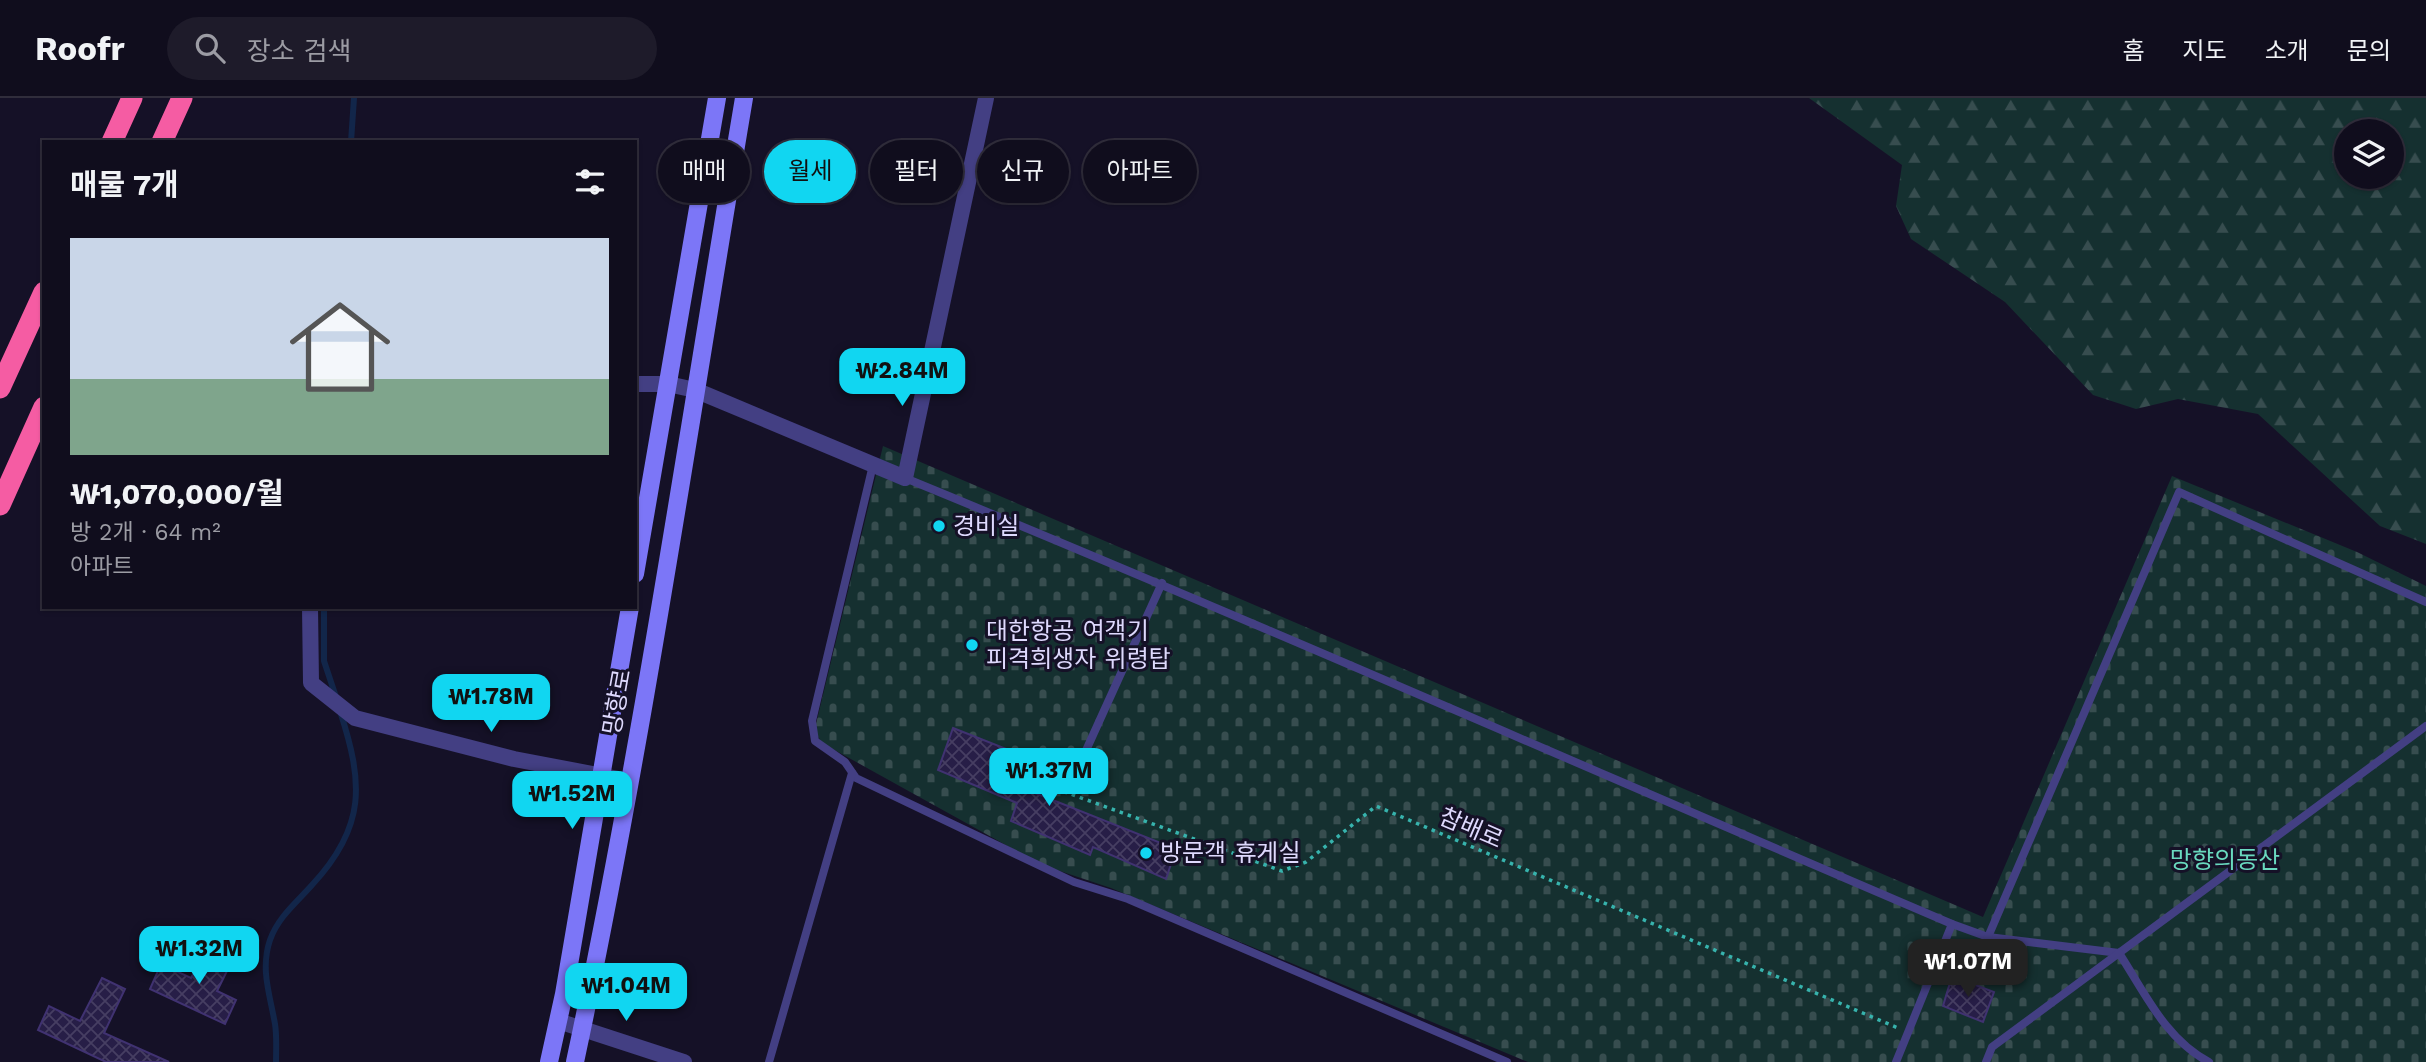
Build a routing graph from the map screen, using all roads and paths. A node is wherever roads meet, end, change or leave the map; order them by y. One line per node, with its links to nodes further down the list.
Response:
1 (132, 98): 6 (highway)
2 (182, 98): 7 (highway)
3 (717, 98): 10 (main road)
4 (744, 98): 12 (main road, 망향로)
5 (986, 98): 15 (street)
6 (113, 140)
7 (163, 140)
8 (42, 296): 11 (highway)
9 (637, 384): 10 (street)
10 (668, 384): 12 (street); 17 (main road)
11 (0, 388)
12 (695, 390): 14 (street); 26 (main road, 망향로)
13 (42, 411): 16 (highway)
14 (873, 465): 15 (street); 24 (lane)
15 (905, 478): 18 (lane)
16 (0, 505)
17 (637, 562)
18 (1162, 583): 23 (lane); 27 (lane)
19 (2426, 601): 28 (lane)
20 (310, 609): 25 (street)
21 (629, 609): 25 (main road, 망향로)
22 (2426, 726): 29 (lane)
23 (1083, 757): 32 (path, 참배로)
24 (852, 773): 36 (lane); 37 (lane)
25 (601, 776): 26 (street); 30 (main road, 망향로)
26 (629, 781): 31 (main road, 망향로)
27 (1952, 925): 28 (lane); 32 (lane)
28 (1988, 937): 29 (lane)
29 (2119, 953): 39 (lane); 40 (lane)
30 (558, 1021): 31 (street); 33 (main road, 망향로)
31 (582, 1028): 34 (main road, 망향로); 35 (street)
32 (1908, 1032): 38 (lane)
33 (549, 1062)
34 (575, 1062)
35 (684, 1062)
36 (769, 1062)
37 (1507, 1062)
38 (1896, 1062)
39 (1986, 1062)
40 (2209, 1062)

